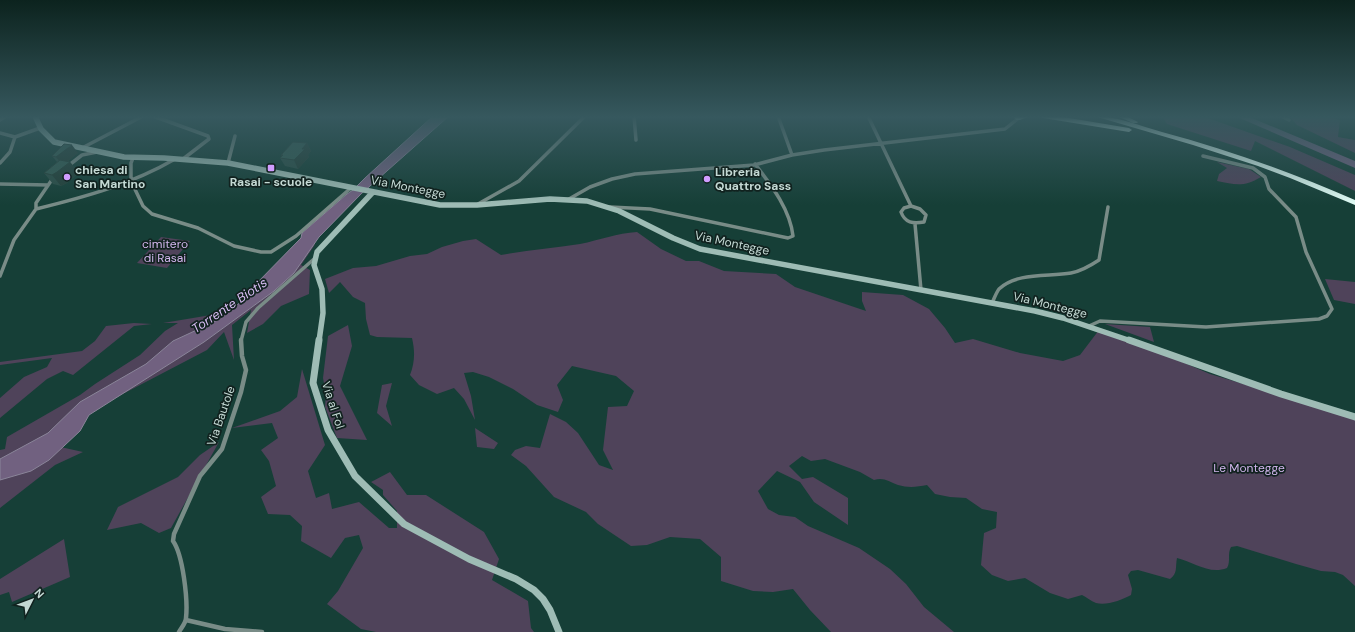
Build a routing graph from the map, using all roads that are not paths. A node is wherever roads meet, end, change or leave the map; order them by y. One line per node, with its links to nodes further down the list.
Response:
1 (12, 145): 19 (street)
2 (67, 145): 11 (street, Via Montegge)
3 (86, 145): 11 (street)
4 (200, 145): 17 (street)
5 (233, 145): 18 (street)
6 (555, 145): 31 (street)
7 (789, 145): 13 (street)
8 (868, 145): 13 (street)
9 (881, 145): 30 (street)
10 (1200, 145): 29 (highway)
11 (82, 148): 12 (street, Via Montegge)
12 (99, 151): 15 (street, Via Montegge); 21 (street)
13 (792, 155): 20 (street)
14 (1203, 156): 40 (street)
15 (133, 158): 16 (street, Via Montegge); 23 (street)
16 (176, 159): 17 (street, Via Montegge); 23 (street)
17 (183, 159): 18 (street, Via Montegge)
18 (228, 163): 26 (street, Via Montegge)
19 (0, 164)
20 (754, 164): 28 (street); 32 (street)
21 (66, 168)
22 (54, 177): 25 (street)
23 (132, 181): 26 (street); 34 (street)
24 (0, 184): 25 (street)
25 (48, 185): 34 (street)
26 (354, 188): 27 (street, Via Montegge)
27 (373, 192): 31 (street, Via Montegge); 36 (street)
28 (569, 199): 31 (street, Via Montegge); 32 (street, Via Montegge)
29 (1355, 203)
30 (911, 206): 35 (street); 35 (street)
31 (476, 207)
32 (608, 207): 38 (street, Via Montegge)
33 (1108, 207): 39 (street)
34 (36, 209): 37 (street)
35 (915, 224): 38 (street)
36 (314, 259): 42 (street, Via Bautole); 45 (street, Via al Fol)
37 (0, 276)
38 (921, 290): 39 (street, Via Montegge)
39 (992, 303): 40 (street, Via Montegge)
40 (1089, 326): 41 (street, Via Montegge)
41 (1355, 417)
42 (186, 620): 43 (street); 44 (street)
43 (179, 632)
44 (262, 632)
45 (559, 632)

